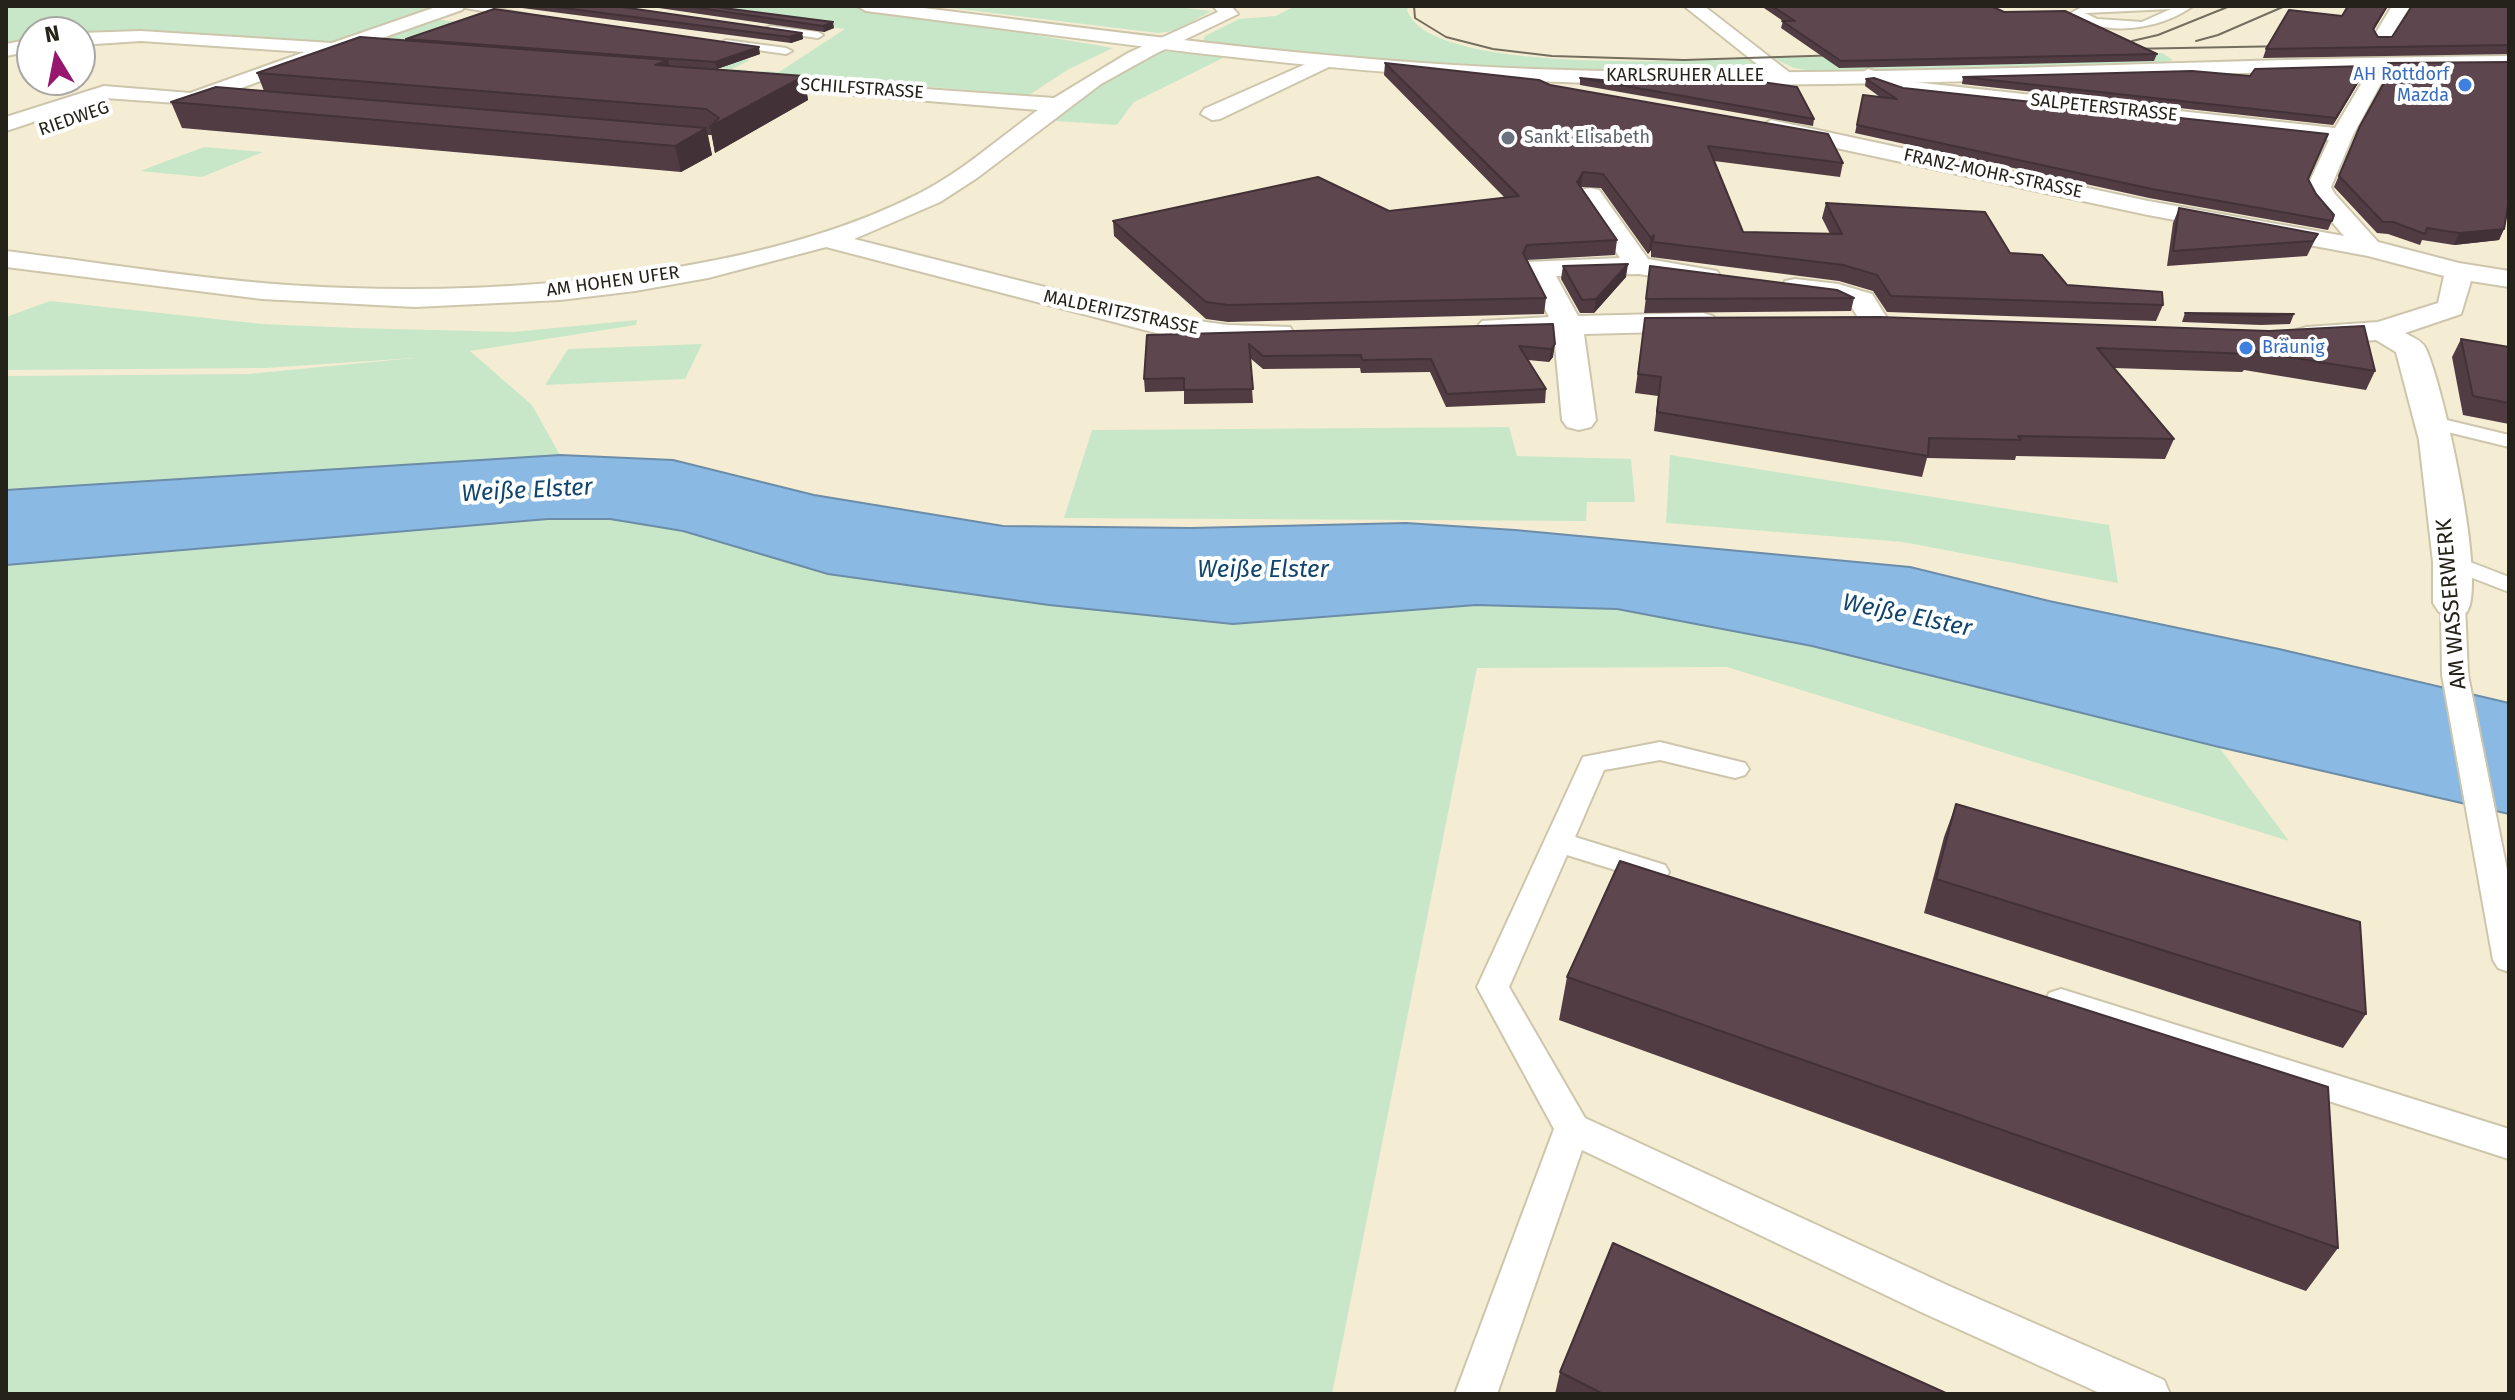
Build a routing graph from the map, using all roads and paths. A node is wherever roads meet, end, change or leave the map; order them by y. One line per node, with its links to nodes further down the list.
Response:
1 (457, 6): 8 (lane); 14 (street)
2 (866, 6): 13 (street, KARLSRUHER ALLEE)
3 (1222, 6): 13 (street, AM HOHEN UFER)
4 (1693, 6): 21 (street)
5 (2182, 6): 6 (lane)
6 (2188, 6)
7 (2401, 6): 11 (street)
8 (535, 17)
9 (756, 27): 15 (lane)
10 (96, 38): 14 (street)
11 (2381, 39)
12 (706, 40): 15 (lane)
13 (1164, 43): 17 (street, KARLSRUHER ALLEE); 27 (street, AM HOHEN UFER)
14 (332, 50): 16 (street); 26 (street)
15 (786, 51): 23 (lane)
16 (411, 54)
17 (1324, 62): 19 (street, KARLSRUHER ALLEE); 29 (street)
18 (2509, 62): 20 (street, KARLSRUHER ALLEE)
19 (1530, 75): 21 (street, KARLSRUHER ALLEE); 25 (street)
20 (1868, 75): 21 (street, KARLSRUHER ALLEE); 32 (street, SALPETERSTRASSE)
21 (1784, 76)
22 (2374, 78): 32 (street)
23 (732, 79): 27 (street, SCHILFSTRASSE)
24 (143, 96): 26 (street, RIEDWEG); 31 (street, RIEDWEG); 33 (street, RIEDWEG)
25 (1594, 97)
26 (189, 99): 28 (street, RIEDWEG)
27 (1057, 105): 35 (street, AM HOHEN UFER)
28 (270, 106)
29 (1212, 114)
30 (1750, 123): 36 (street, FRANZ-MOHR-STRASSE)
31 (6, 124)
32 (2342, 135): 36 (street)
33 (6, 142)
34 (1590, 195): 38 (street)
35 (824, 239): 37 (street, AM HOHEN UFER); 48 (street, MALDERITZSTRASSE)
36 (2369, 248): 39 (street, FRANZ-MOHR-STRASSE)
37 (6, 259)
38 (1639, 266): 41 (street); 45 (street)
39 (2459, 271): 40 (street, FRANZ-MOHR-STRASSE); 47 (street)
40 (2509, 279)
41 (1736, 280)
42 (1766, 284): 44 (street)
43 (1732, 322): 45 (street)
44 (1844, 323)
45 (1568, 325): 46 (street); 50 (street)
46 (1460, 328)
47 (2381, 331): 49 (street); 51 (street, AM WASSERWERK)
48 (1305, 332)
49 (2276, 337)
50 (1579, 420)
51 (2430, 422): 52 (lane); 53 (street, AM WASSERWERK)
52 (2509, 441)
53 (2452, 562): 54 (lane); 55 (street, AM WASSERWERK)
54 (2509, 585)
55 (2453, 603): 59 (lane, AM WASSERWERK)
56 (1735, 769): 57 (lane)
57 (1558, 842): 58 (lane); 61 (lane)
58 (1679, 880)
59 (2509, 960)
60 (2026, 991): 62 (lane)
61 (1572, 1128): 63 (lane); 64 (lane)
62 (2509, 1144)
63 (1476, 1394)
64 (2149, 1394)

